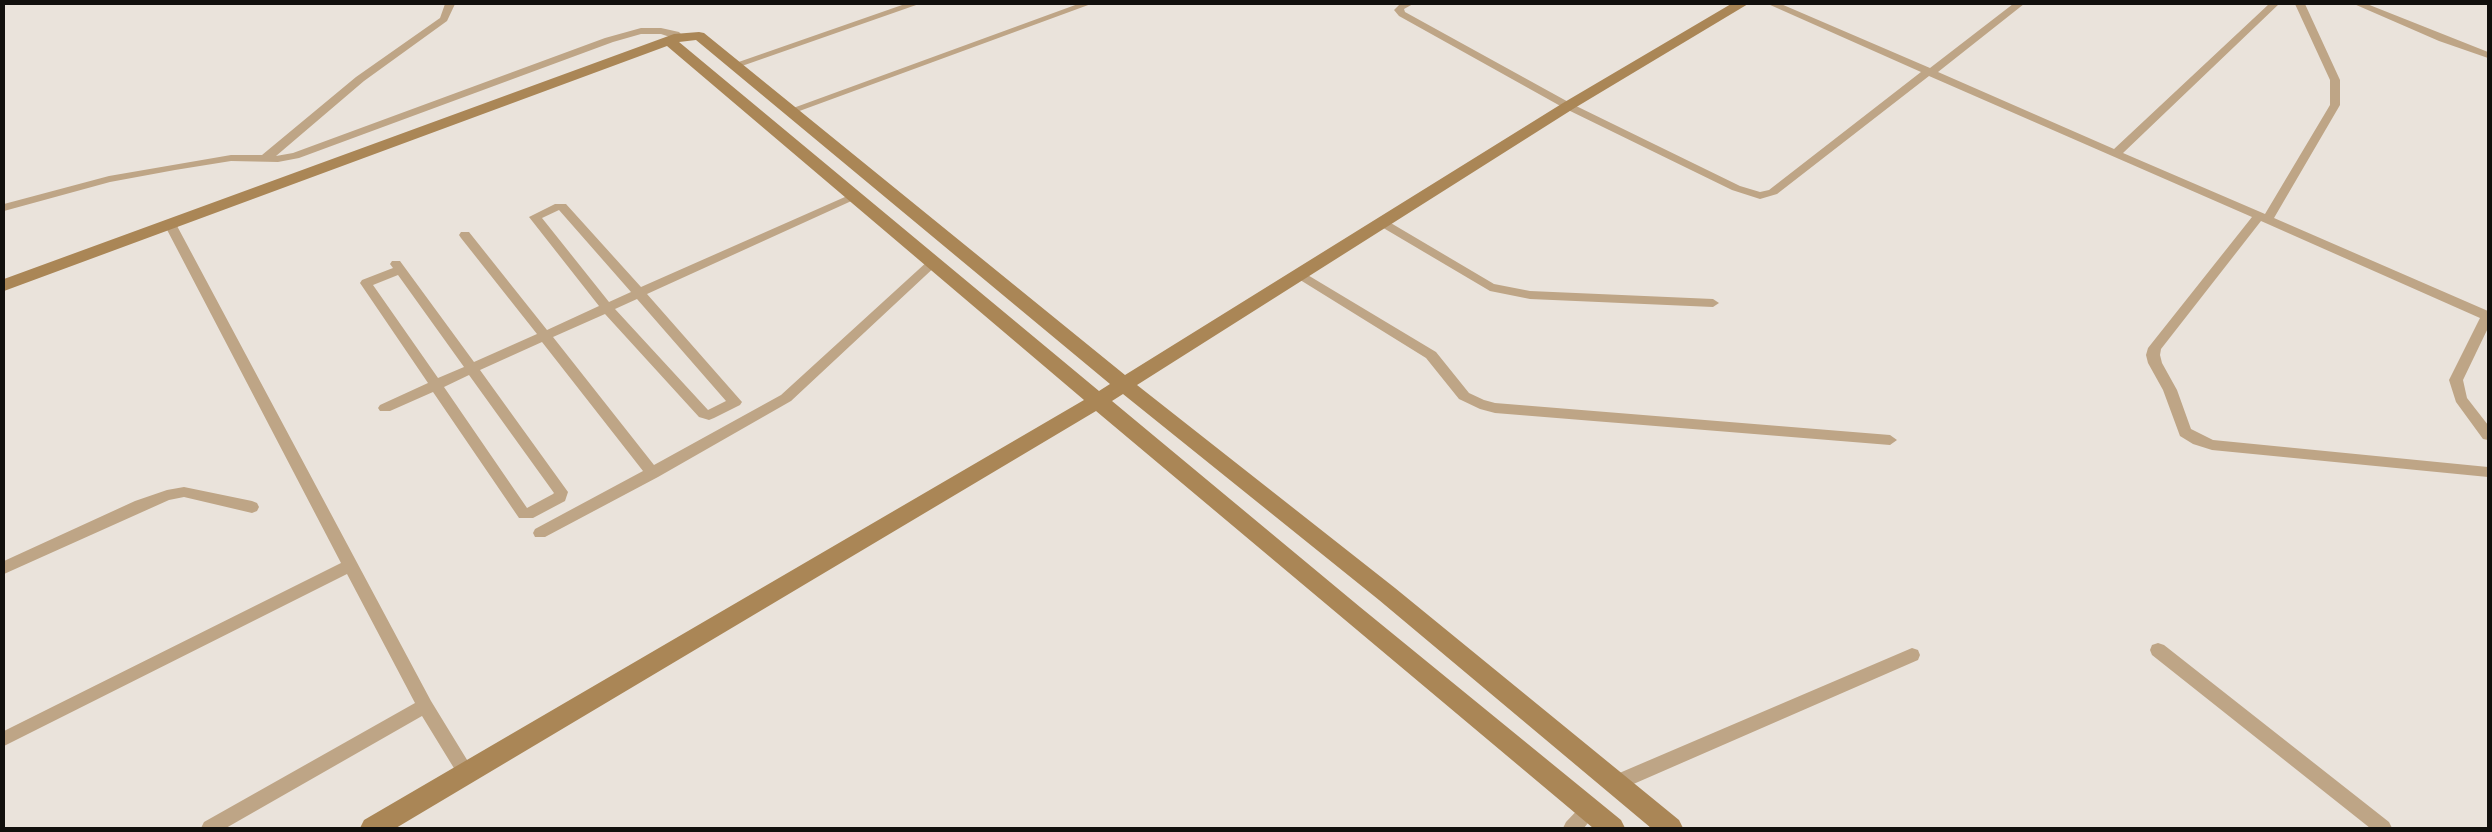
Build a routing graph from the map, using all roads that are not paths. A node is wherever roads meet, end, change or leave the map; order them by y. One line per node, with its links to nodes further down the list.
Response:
1 (450, 4): 18 (street)
2 (914, 4): 13 (street)
3 (1086, 4): 16 (street)
4 (1408, 4): 15 (street)
5 (1741, 4): 15 (street)
6 (1773, 4): 14 (street)
7 (2019, 4): 14 (street)
8 (2274, 4): 17 (street)
9 (2300, 4): 21 (street)
10 (2359, 4): 12 (street)
11 (674, 39): 13 (street); 18 (street); 19 (street); 23 (street)
12 (2488, 55)
13 (735, 65): 16 (street)
14 (1930, 72): 15 (street); 17 (street)
15 (1568, 106): 22 (street)
16 (790, 111): 34 (street)
17 (2116, 153): 21 (street)
18 (266, 158): 20 (street)
19 (854, 196): 25 (street); 28 (street)
20 (4, 208)
21 (2264, 217): 31 (street); 43 (street)
22 (1384, 223): 26 (street); 29 (street)
23 (170, 224): 27 (street); 47 (street)
24 (465, 236): 32 (street)
25 (933, 262): 38 (street); 44 (street)
26 (1301, 275): 35 (street); 42 (street)
27 (4, 285)
28 (638, 294): 30 (street); 30 (street); 30 (street)
29 (1713, 303)
30 (607, 308): 32 (street)
31 (2488, 315): 41 (street)
32 (543, 336): 33 (street); 44 (street)
33 (472, 369): 36 (street); 36 (street); 36 (street)
34 (1105, 369): 35 (street); 37 (street)
35 (1150, 369): 37 (street); 39 (street)
36 (437, 384): 40 (street)
37 (1124, 385): 38 (street); 39 (street)
38 (1097, 401): 53 (street); 55 (street)
39 (1145, 402): 54 (street)
40 (385, 408)
41 (2488, 434)
42 (1890, 440)
43 (2488, 472)
44 (653, 473): 46 (street)
45 (252, 507): 48 (street)
46 (540, 533)
47 (350, 566): 51 (street); 52 (street)
48 (4, 568)
49 (2158, 650): 61 (street)
50 (1912, 655): 54 (street)
51 (425, 706): 53 (street); 56 (street)
52 (4, 739)
53 (466, 773): 57 (street)
54 (1616, 784): 60 (street)
55 (1590, 810): 58 (street); 59 (street)
56 (210, 828)
57 (373, 828)
58 (1572, 828)
59 (1612, 828)
60 (1670, 828)
61 (2383, 828)

